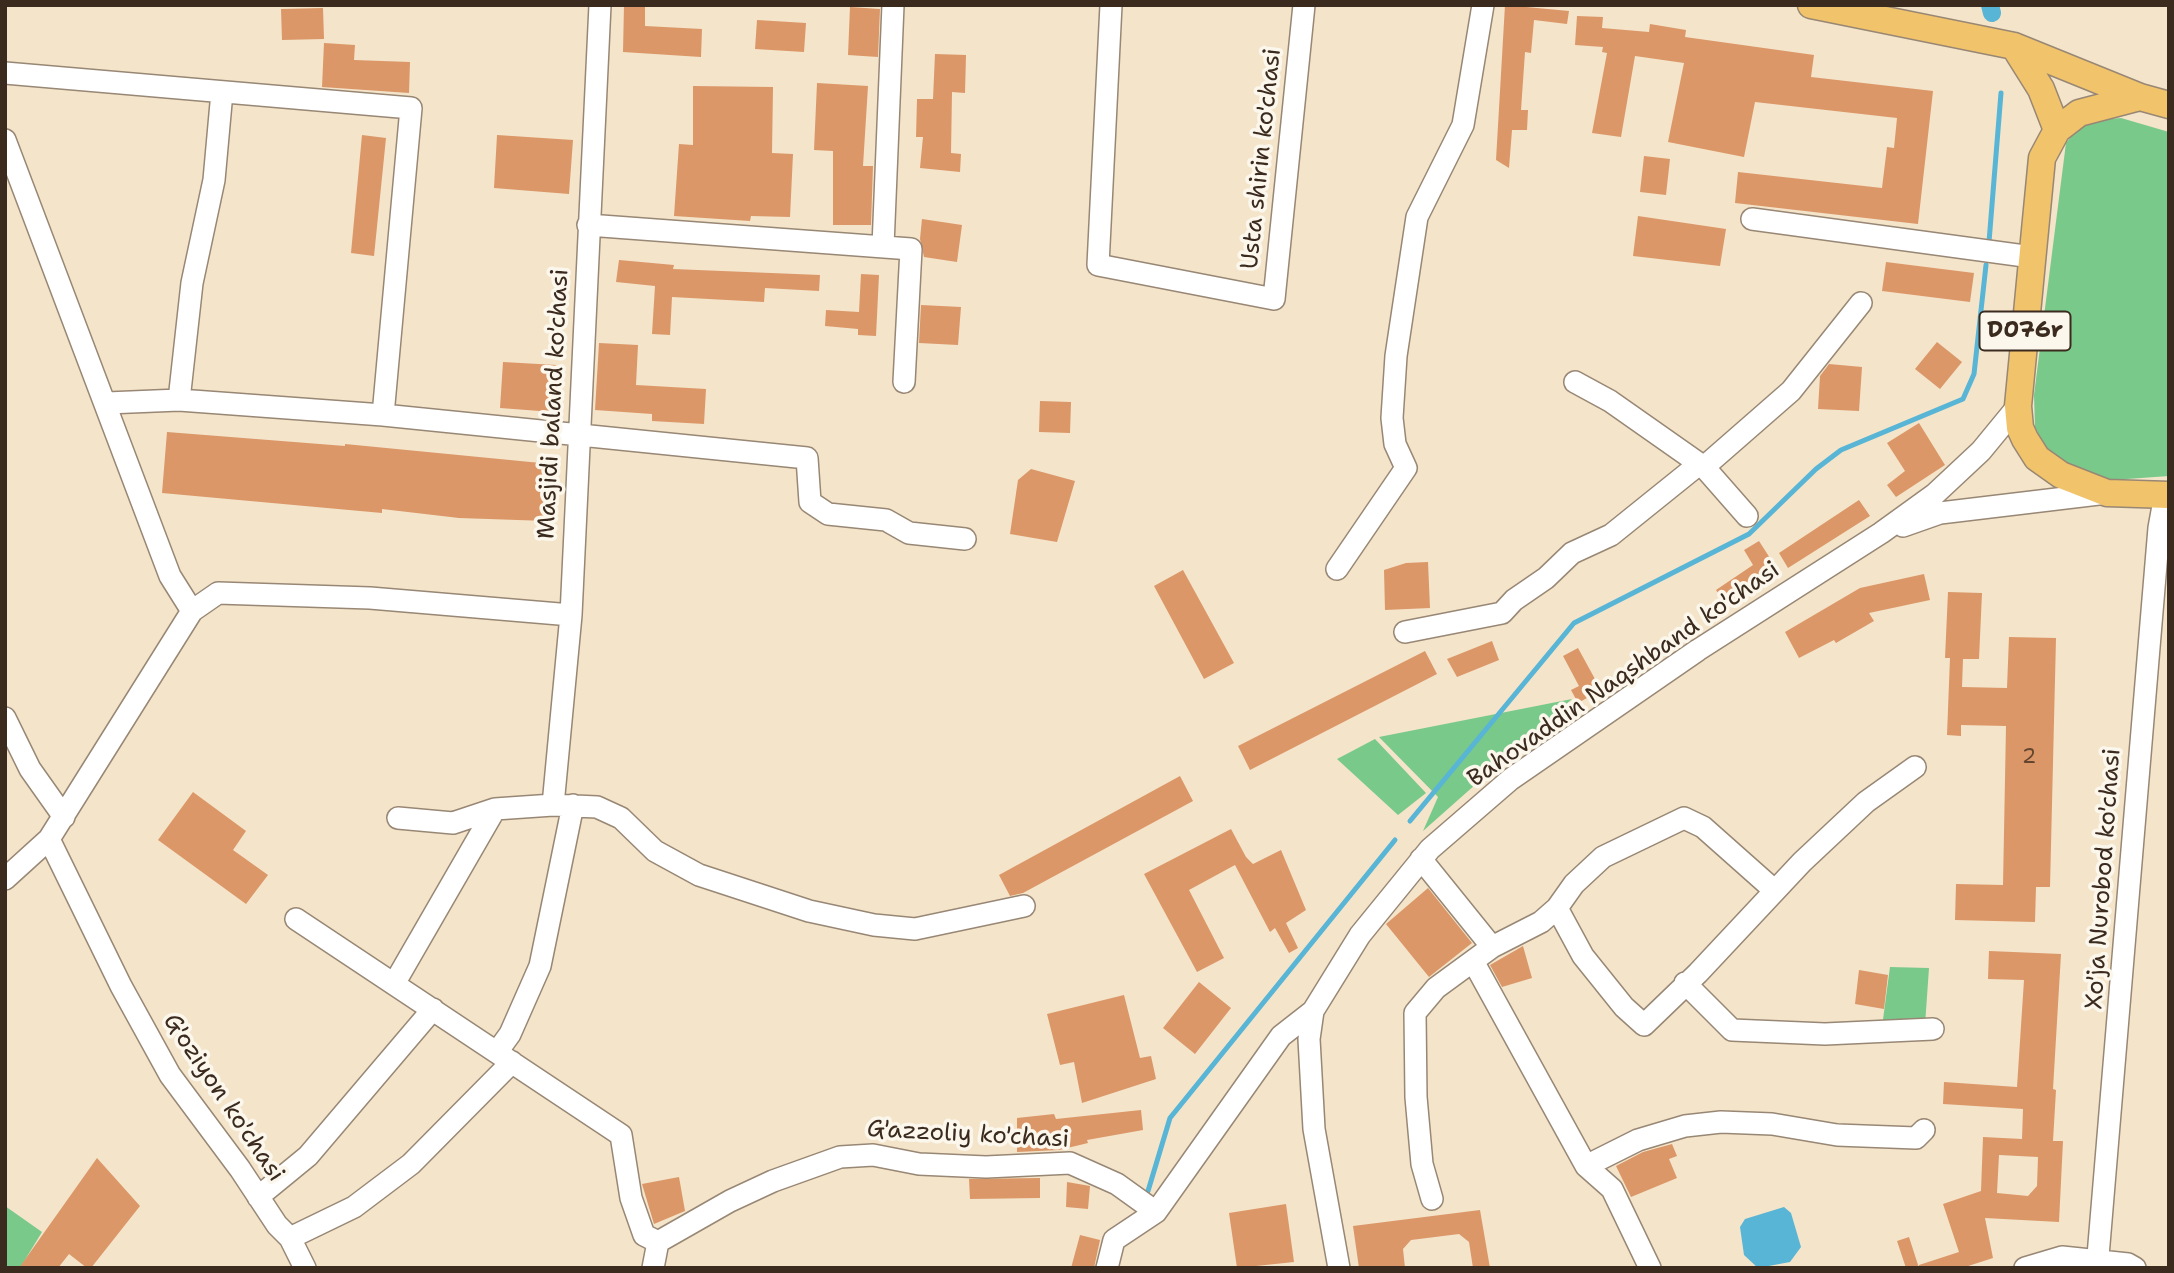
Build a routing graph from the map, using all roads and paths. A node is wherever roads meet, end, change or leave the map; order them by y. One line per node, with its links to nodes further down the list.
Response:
1 (600, 5): 15 (street, Masjidi baland ko'chasi)
2 (893, 5): 16 (street)
3 (1111, 5): 4 (street, Usta shirin ko'chasi)
4 (1304, 5)
5 (1483, 5): 32 (street)
6 (1811, 5): 7 (main road)
7 (2014, 46): 10 (main road); 12 (main road)
8 (5, 74): 9 (street)
9 (222, 92): 21 (street); 24 (street)
10 (2140, 97): 11 (main road); 12 (main road)
11 (2169, 105)
12 (2057, 130): 17 (main road, D076r)
13 (5, 139): 22 (street)
14 (1752, 219): 17 (street)
15 (588, 225): 16 (street); 25 (street, Masjidi baland ko'chasi)
16 (883, 246): 19 (street)
17 (2032, 257): 23 (main road, D076r)
18 (1861, 303): 26 (street)
19 (904, 382)
20 (1575, 382): 26 (street)
21 (179, 400): 22 (street); 24 (street)
22 (107, 403): 33 (street)
23 (2018, 406): 27 (main road); 30 (street, Bahovaddin Naqshband ko'chasi)
24 (383, 415): 25 (street)
25 (578, 438): 31 (street); 34 (street, Masjidi baland ko'chasi)
26 (1701, 466): 29 (street); 35 (street)
27 (2106, 493): 28 (main road); 30 (street, Bahovaddin Naqshband ko'chasi)
28 (2167, 495): 64 (street, Xo'ja Nurobod ko'chasi)
29 (1747, 516)
30 (1881, 533): 43 (street, Bahovaddin Naqshband ko'chasi)
31 (965, 539)
32 (1337, 569)
33 (192, 611): 34 (street); 40 (street)
34 (571, 615): 38 (street, Masjidi baland ko'chasi)
35 (1405, 632)
36 (5, 718): 40 (street)
37 (1915, 767): 45 (street)
38 (563, 805): 39 (street); 46 (street); 56 (street, Masjidi baland ko'chasi)
39 (495, 809): 41 (street); 52 (street)
40 (64, 817): 42 (street)
41 (398, 818)
42 (49, 839): 44 (street); 59 (street, G'oziyon ko'chasi)
43 (1421, 859): 49 (street); 54 (street, Bahovaddin Naqshband ko'chasi)
44 (5, 879)
45 (1774, 890): 47 (street); 51 (street)
46 (1024, 906)
47 (1557, 908): 49 (street); 51 (street)
48 (296, 919): 52 (street)
49 (1492, 947): 50 (street)
50 (1473, 961): 58 (street); 60 (street)
51 (1685, 983): 55 (street)
52 (394, 984): 53 (street)
53 (433, 1009): 56 (street); 59 (street)
54 (1313, 1011): 61 (street, Bahovaddin Naqshband ko'chasi); 68 (street, Bahovaddin Naqshband ko'chasi)
55 (1933, 1029)
56 (505, 1057): 62 (street, Masjidi baland ko'chasi); 63 (street)
57 (1924, 1130): 58 (street)
58 (1586, 1166): 69 (street)
59 (258, 1197): 62 (street, G'oziyon ko'chasi)
60 (1432, 1199)
61 (1156, 1212): 63 (street, G'azzoliy ko'chasi); 67 (street, Bahovaddin Naqshband ko'chasi)
62 (290, 1238): 65 (street, G'oziyon ko'chasi)
63 (658, 1242): 66 (street)
64 (2098, 1264): 70 (street); 71 (street)
65 (305, 1268)
66 (653, 1268)
67 (1107, 1268)
68 (1339, 1268)
69 (1650, 1268)
70 (2025, 1268)
71 (2135, 1268)

